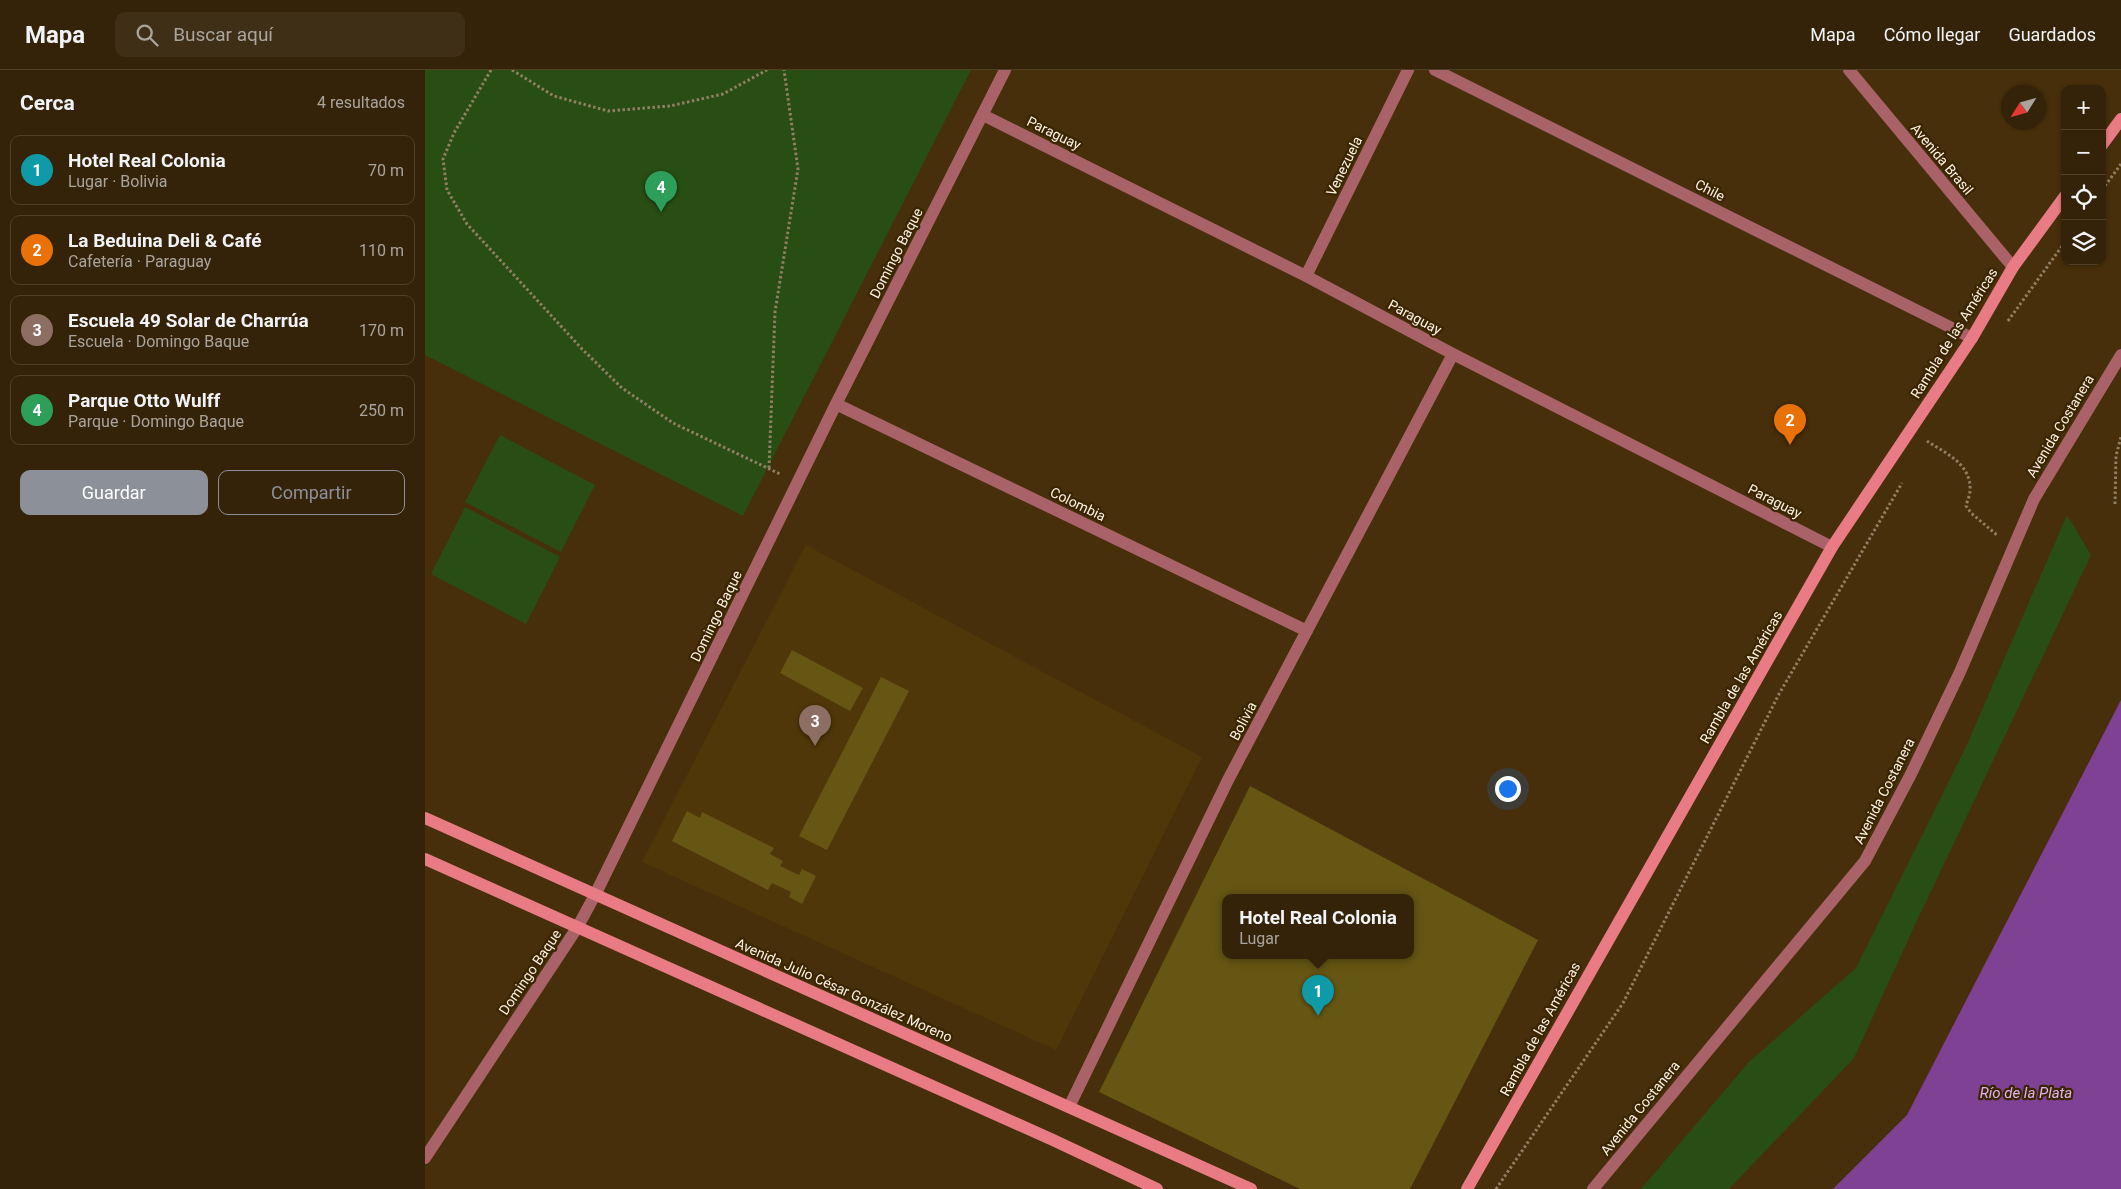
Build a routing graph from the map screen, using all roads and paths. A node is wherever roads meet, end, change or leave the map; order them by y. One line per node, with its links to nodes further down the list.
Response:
1 (491, 70): 27 (path)
2 (512, 70): 3 (path)
3 (767, 70)
4 (784, 70): 27 (path)
5 (1005, 70): 9 (street, Domingo Baque)
6 (1408, 70): 17 (street, Venezuela)
7 (1435, 70): 19 (street, Chile)
8 (1849, 70): 16 (street, Avenida Brasil)
9 (983, 115): 17 (street, Paraguay); 22 (street, Domingo Baque)
10 (2121, 119): 11 (street)
11 (2106, 140)
12 (2121, 164): 13 (path)
13 (2106, 185)
14 (2061, 201): 16 (street, Rambla de las Américas)
15 (2061, 248): 18 (path)
16 (2013, 267): 19 (street, Rambla de las Américas)
17 (1306, 276): 20 (street, Paraguay)
18 (2003, 328)
19 (1972, 338): 23 (street, Rambla de las Américas)
20 (1453, 354): 31 (street, Paraguay); 33 (street, Bolivia)
21 (2121, 355): 32 (street, Avenida Costanera)
22 (836, 404): 29 (street, Domingo Baque); 33 (street, Colombia)
23 (1909, 430): 26 (path); 31 (street, Rambla de las Américas)
24 (1932, 433): 26 (path)
25 (2121, 437): 30 (path)
26 (1927, 441): 32 (path)
27 (769, 468): 29 (path)
28 (1907, 475): 43 (path)
29 (798, 484): 36 (street, Domingo Baque)
30 (2115, 504)
31 (1832, 547): 42 (street, Rambla de las Américas)
32 (2013, 547): 44 (street, Avenida Costanera)
33 (1307, 631): 38 (street, Bolivia)
34 (425, 818): 36 (street, Avenida Julio César González Moreno)
35 (425, 859): 37 (street)
36 (595, 895): 37 (street, Domingo Baque); 38 (street, Avenida Julio César González Moreno)
37 (577, 928): 39 (street, Domingo Baque); 40 (street)
38 (1069, 1107): 41 (street, Avenida Julio César González Moreno)
39 (425, 1158)
40 (1157, 1189)
41 (1251, 1189)
42 (1467, 1189)
43 (1497, 1189)
44 (1593, 1189)

